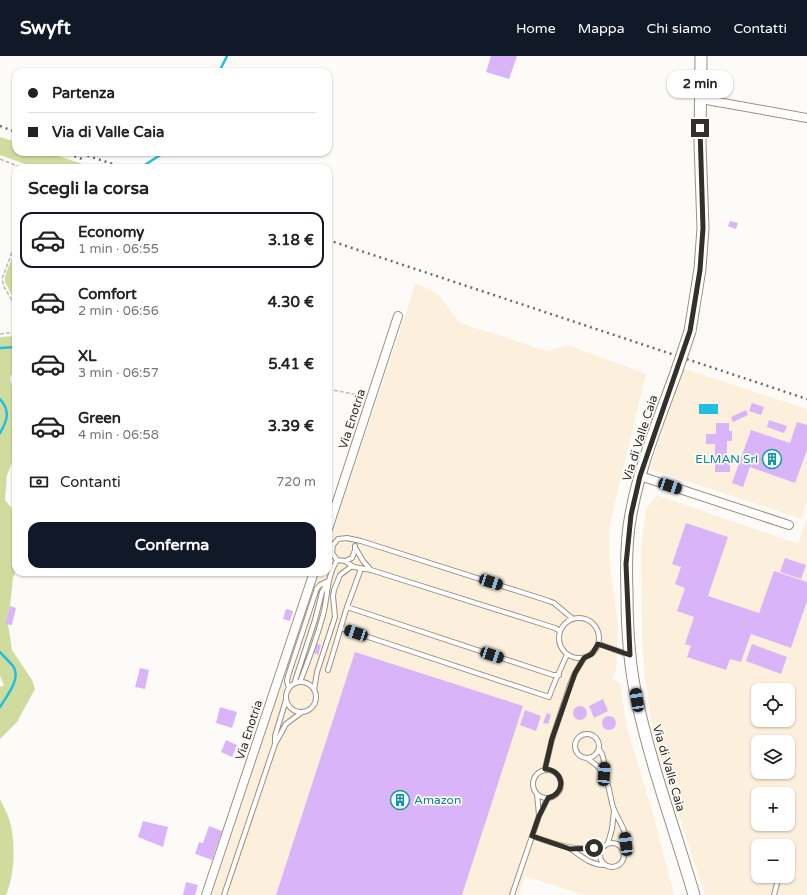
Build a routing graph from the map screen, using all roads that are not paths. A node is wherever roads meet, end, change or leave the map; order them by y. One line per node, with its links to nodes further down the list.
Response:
1 (701, 56): 2 (street, Via di Valle Caia)
2 (701, 98): 3 (street); 5 (street, Via di Valle Caia, bridge)
3 (807, 118)
4 (398, 316): 6 (street, Via Enotria)
5 (640, 476): 7 (street); 25 (street, Via di Valle Caia)
6 (332, 517)
7 (789, 525)
8 (350, 540): 9 (lane); 10 (lane); 20 (lane)
9 (355, 546): 11 (lane); 15 (lane)
10 (337, 560): 11 (lane); 14 (lane)
11 (345, 561): 12 (lane)
12 (352, 566): 13 (lane); 32 (lane)
13 (361, 569): 15 (lane); 19 (lane)
14 (332, 570)
15 (371, 570): 22 (lane)
16 (313, 576): 51 (street, Via Enotria)
17 (330, 576): 18 (lane)
18 (328, 581): 29 (lane); 30 (lane); 31 (lane)
19 (347, 607): 21 (lane); 28 (lane)
20 (572, 619): 22 (lane); 23 (lane)
21 (341, 628): 27 (lane); 28 (lane)
22 (560, 631): 24 (lane)
23 (598, 644): 25 (lane); 26 (lane)
24 (567, 654): 26 (lane); 28 (lane)
25 (630, 655): 54 (street, Via di Valle Caia)
26 (584, 658): 38 (lane)
27 (328, 670)
28 (559, 675)
29 (300, 682): 30 (lane); 32 (lane)
30 (294, 684): 31 (lane)
31 (289, 688): 33 (lane)
32 (314, 690): 34 (lane)
33 (286, 700): 34 (lane); 35 (lane)
34 (302, 712): 35 (lane)
35 (275, 744): 52 (lane)
36 (599, 749): 37 (lane); 37 (lane); 39 (lane)
37 (588, 759): 39 (lane)
38 (545, 769): 40 (lane); 41 (lane)
39 (604, 774): 42 (lane)
40 (537, 794): 41 (lane); 43 (lane)
41 (548, 798): 43 (lane)
42 (614, 809): 45 (lane); 48 (lane)
43 (539, 816): 44 (lane)
44 (532, 836): 47 (lane); 53 (lane)
45 (608, 842): 46 (lane); 48 (lane)
46 (602, 847): 47 (lane); 49 (lane)
47 (570, 849): 49 (lane)
48 (624, 851): 49 (lane)
49 (604, 864)
50 (777, 883): 55 (lane)
51 (206, 895)
52 (224, 895)
53 (512, 895)
54 (694, 895)
55 (774, 895)

